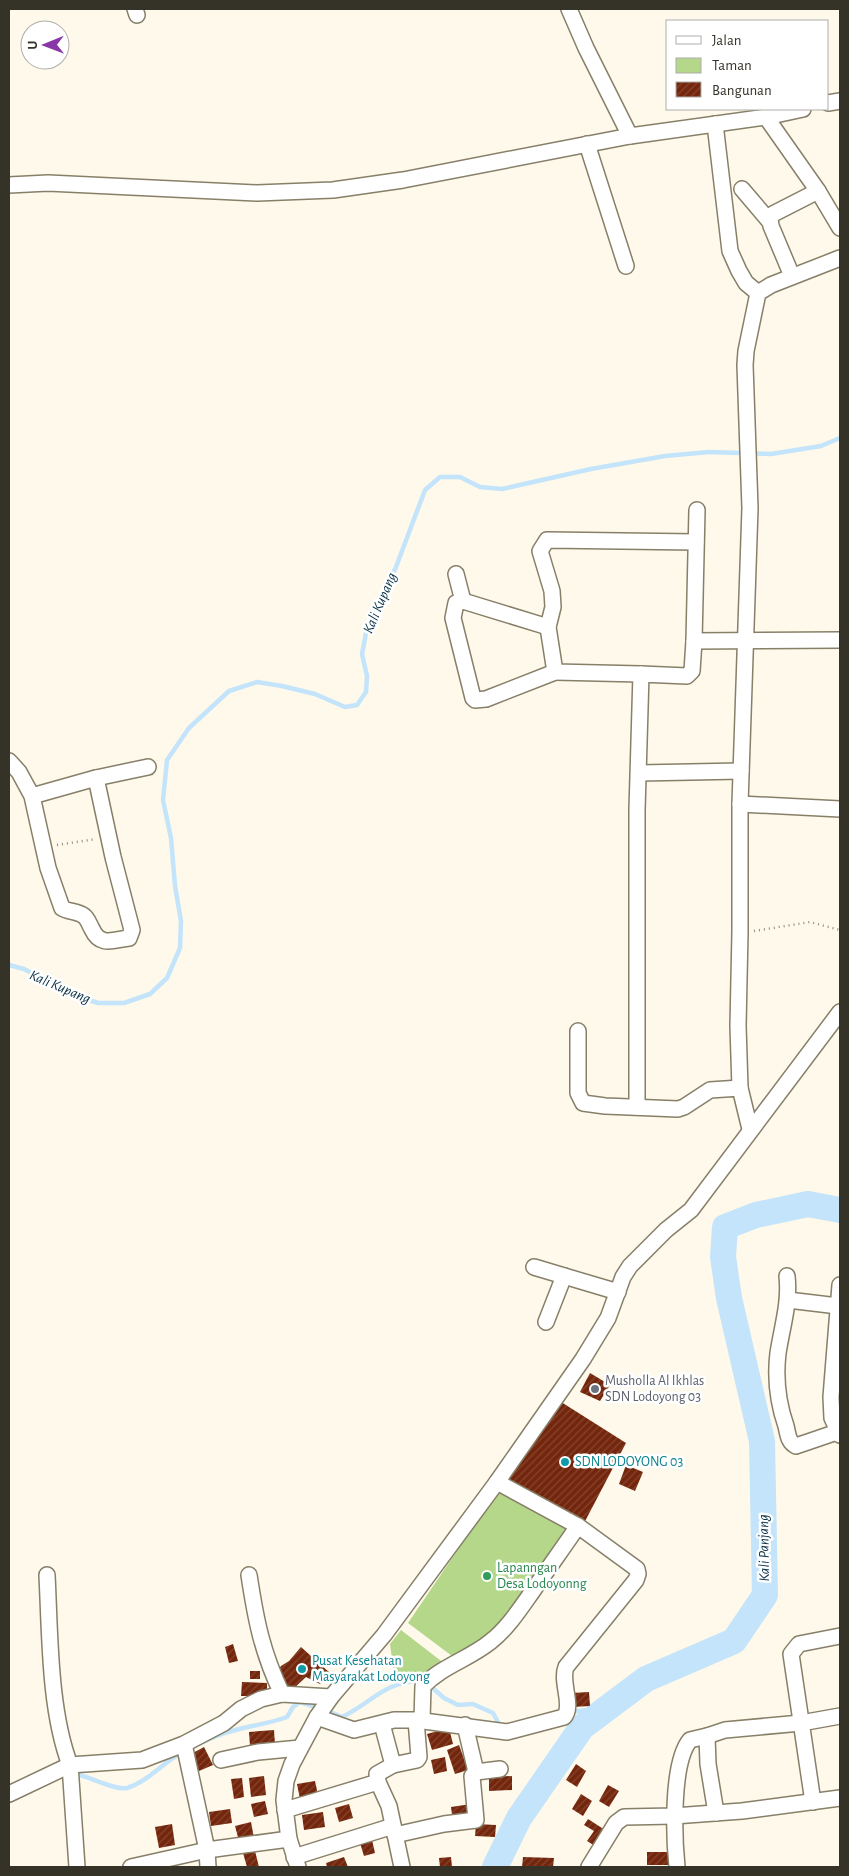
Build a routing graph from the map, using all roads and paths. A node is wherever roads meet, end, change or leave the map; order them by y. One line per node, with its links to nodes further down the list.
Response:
1 (569, 9): 5 (street)
2 (798, 110): 3 (street)
3 (766, 117): 4 (street); 9 (street)
4 (715, 124): 5 (street); 15 (street)
5 (630, 136): 6 (street)
6 (587, 144): 7 (street); 13 (street)
7 (9, 185)
8 (742, 189): 10 (street)
9 (818, 191): 10 (street); 11 (street)
10 (770, 222): 14 (street)
11 (840, 228)
12 (840, 258): 14 (street)
13 (626, 266)
14 (792, 276): 15 (street)
15 (758, 293): 23 (street)
16 (697, 510): 17 (street)
17 (696, 542): 20 (street); 22 (street)
18 (456, 574): 19 (street)
19 (463, 601): 20 (street); 24 (street)
20 (548, 627): 24 (street)
21 (840, 640): 23 (street)
22 (694, 641): 23 (street); 25 (street)
23 (746, 641): 28 (street)
24 (555, 672): 25 (street)
25 (641, 674): 29 (street)
26 (9, 761): 31 (street)
27 (148, 767): 30 (street)
28 (741, 772): 29 (street); 32 (street)
29 (638, 773): 41 (street)
30 (96, 778): 31 (street); 34 (street)
31 (32, 796): 35 (street)
32 (740, 804): 33 (street); 37 (street)
33 (840, 809)
34 (110, 837): 35 (path); 35 (street)
35 (43, 847)
36 (840, 930): 37 (path)
37 (740, 932): 40 (street)
38 (840, 1012): 42 (street)
39 (578, 1031): 41 (street)
40 (740, 1088): 41 (street); 42 (street)
41 (637, 1107)
42 (750, 1129): 47 (street)
43 (534, 1267): 44 (street)
44 (564, 1276): 47 (street); 50 (street)
45 (787, 1276): 48 (street)
46 (840, 1284): 49 (street)
47 (618, 1292): 52 (street)
48 (788, 1300): 49 (street); 51 (street)
49 (838, 1306): 51 (street)
50 (546, 1322)
51 (839, 1434)
52 (497, 1482): 53 (street); 58 (street)
53 (578, 1526): 60 (street); 63 (street)
54 (47, 1575): 68 (street)
55 (250, 1575): 57 (street)
56 (840, 1636): 61 (street)
57 (282, 1694): 58 (street); 65 (street)
58 (323, 1707): 62 (street); 66 (street)
59 (840, 1716): 61 (street)
60 (419, 1720): 62 (street); 63 (street); 69 (street)
61 (801, 1723): 64 (street); 75 (street)
62 (382, 1724): 69 (street)
63 (465, 1726): 71 (street)
64 (707, 1736): 77 (street); 78 (street)
65 (184, 1744): 68 (street); 81 (street)
66 (300, 1748): 67 (street); 76 (street)
67 (221, 1760)
68 (70, 1765): 73 (street); 83 (street)
69 (393, 1766): 72 (street)
70 (500, 1769): 71 (street)
71 (476, 1772): 79 (street)
72 (378, 1782): 76 (street); 79 (street)
73 (9, 1794)
74 (840, 1798): 75 (street)
75 (813, 1802): 77 (street)
76 (285, 1810): 80 (street)
77 (716, 1813): 78 (street)
78 (674, 1816): 87 (street); 88 (street)
79 (394, 1830): 82 (street); 86 (street)
80 (288, 1839): 81 (street); 82 (street)
81 (207, 1850): 84 (street); 85 (street)
82 (296, 1862)
83 (77, 1867)
84 (131, 1867)
85 (208, 1867)
86 (402, 1867)
87 (589, 1867)
88 (676, 1867)

